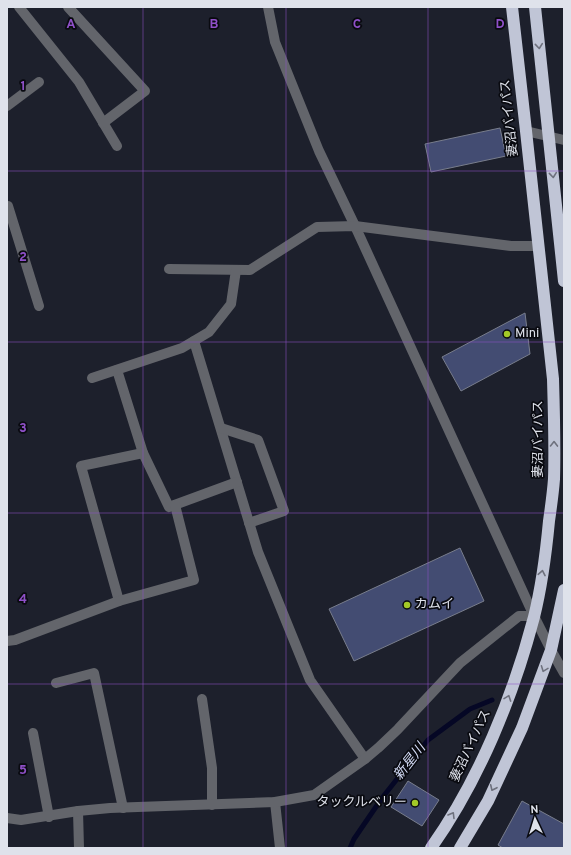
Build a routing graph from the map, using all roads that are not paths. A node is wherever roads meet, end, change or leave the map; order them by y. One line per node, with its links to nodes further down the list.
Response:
1 (19, 7): 8 (street)
2 (68, 7): 8 (street)
3 (268, 7): 14 (street)
4 (512, 7): 9 (highway, 妻沼バイパス)
5 (535, 7): 10 (highway, one-way to 10)
6 (39, 82): 7 (street)
7 (7, 106)
8 (103, 123): 12 (street)
9 (526, 131): 10 (street); 15 (highway, 妻沼バイパス)
10 (549, 136): 11 (street); 16 (highway, one-way to 16)
11 (564, 140)
12 (117, 146)
13 (7, 206): 20 (street)
14 (355, 226): 15 (street); 18 (street); 31 (street)
15 (538, 246): 31 (highway, 妻沼バイパス, one-way to 15)
16 (563, 265): 19 (highway)
17 (170, 269): 18 (street)
18 (236, 270): 21 (street)
19 (564, 280)
20 (39, 306)
21 (194, 341): 22 (street); 24 (street)
22 (117, 370): 23 (street); 25 (street)
23 (92, 378)
24 (221, 428): 26 (street); 28 (street)
25 (143, 453): 27 (street); 30 (street)
26 (237, 482): 27 (street); 28 (street)
27 (175, 505): 30 (street)
28 (249, 523): 38 (street)
29 (564, 590): 33 (highway)
30 (119, 601): 32 (street)
31 (534, 616): 33 (street); 38 (street); 47 (highway, 妻沼バイパス, one-way to 31)
32 (7, 641)
33 (551, 650): 34 (street); 48 (highway, one-way to 48)
34 (564, 674)
35 (56, 683): 41 (street)
36 (202, 699): 40 (street)
37 (33, 734): 43 (street)
38 (365, 759): 39 (street)
39 (275, 802): 40 (street); 46 (street)
40 (212, 805): 41 (street)
41 (123, 808): 42 (street)
42 (78, 811): 43 (street); 45 (street)
43 (49, 816): 44 (street)
44 (7, 818)
45 (79, 848)
46 (280, 848)
47 (431, 848)
48 (460, 848)

